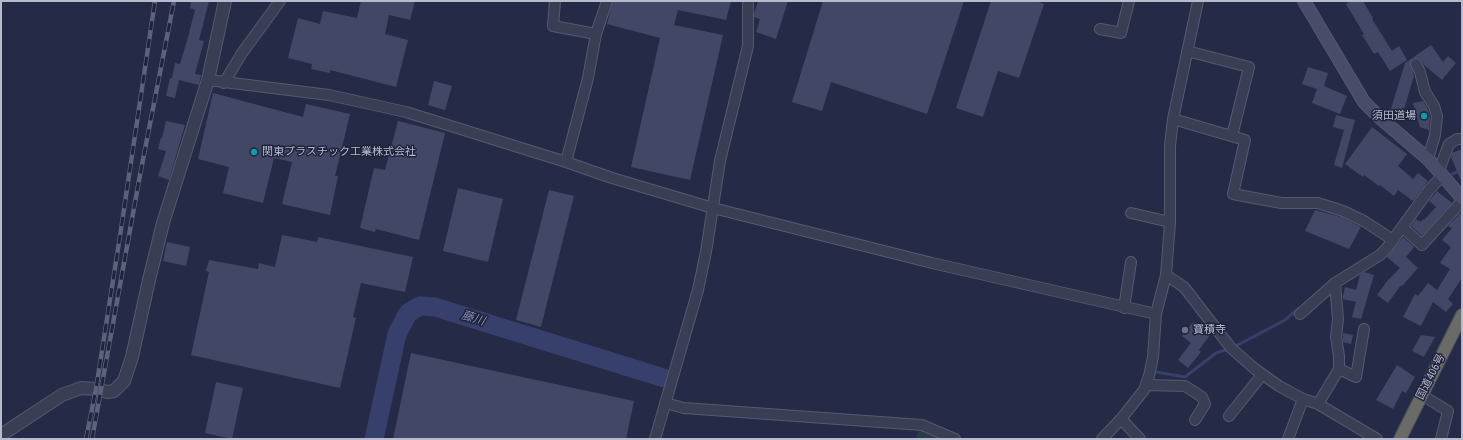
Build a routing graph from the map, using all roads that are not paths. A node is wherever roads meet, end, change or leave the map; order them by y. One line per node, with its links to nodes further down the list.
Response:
1 (225, 1): 13 (street)
2 (280, 1): 14 (street)
3 (555, 1): 10 (street)
4 (607, 1): 10 (street)
5 (748, 1): 22 (street)
6 (1129, 1): 9 (street)
7 (1198, 1): 11 (street)
8 (1304, 1): 18 (main road)
9 (1100, 29)
10 (596, 34): 19 (street)
11 (1187, 51): 15 (street); 16 (street)
12 (1416, 64): 18 (street)
13 (208, 80): 14 (street); 45 (street)
14 (224, 83): 19 (street)
15 (1173, 119): 16 (street); 24 (street)
16 (1232, 136): 26 (street)
17 (1462, 139): 20 (street)
18 (1428, 159): 20 (main road)
19 (566, 162): 22 (street)
20 (1441, 172): 21 (main road); 25 (street)
21 (1462, 200): 25 (street)
22 (713, 208): 30 (street); 40 (street)
23 (1131, 213): 24 (street)
24 (1170, 222): 28 (street)
25 (1402, 227): 26 (street)
26 (1392, 240): 29 (street)
27 (1131, 262): 30 (street)
28 (1166, 275): 31 (street); 36 (street)
29 (1335, 283): 32 (street); 35 (street)
30 (1124, 308): 31 (street)
31 (1156, 314): 37 (street)
32 (1300, 314)
33 (1462, 315): 38 (highway, 国道406号)
34 (1364, 329): 35 (street)
35 (1339, 369): 41 (street)
36 (1262, 375): 39 (street); 42 (street)
37 (1146, 385): 43 (street); 44 (street)
38 (1422, 395): 52 (highway, 国道406号); 53 (street)
39 (1303, 399): 41 (street); 50 (street)
40 (665, 403): 46 (street); 47 (street)
41 (1318, 404): 51 (street)
42 (1229, 416)
43 (1121, 419): 48 (street); 49 (street)
44 (1195, 420)
45 (1, 434)
46 (654, 439)
47 (955, 439)
48 (1102, 439)
49 (1140, 439)
50 (1288, 439)
51 (1377, 439)
52 (1400, 439)
53 (1441, 439)

